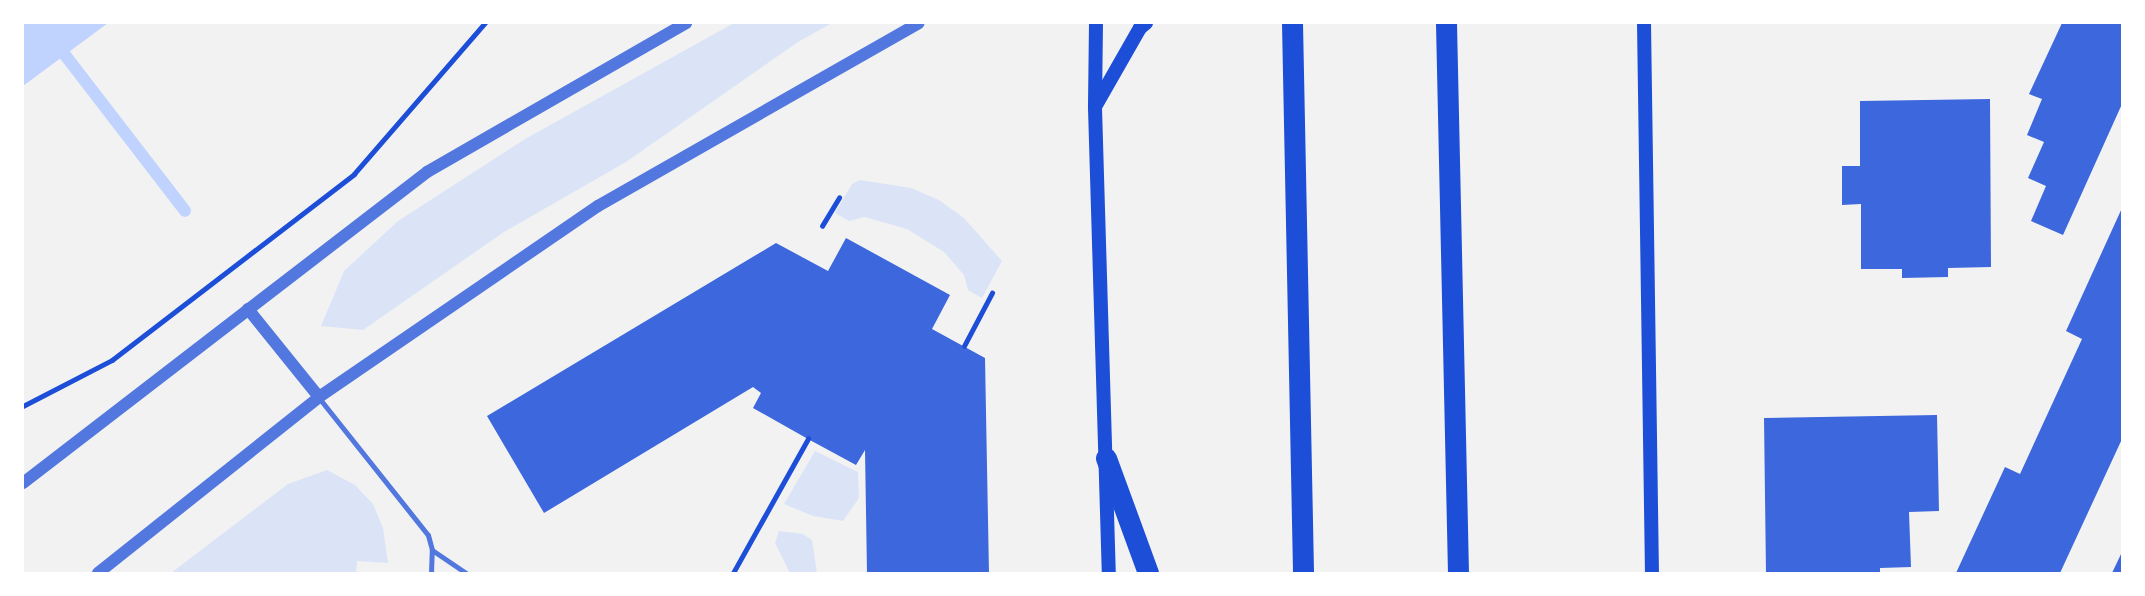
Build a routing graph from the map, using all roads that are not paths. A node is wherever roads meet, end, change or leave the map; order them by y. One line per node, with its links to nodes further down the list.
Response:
1 (686, 23): 9 (street)
2 (919, 23): 10 (street)
3 (1096, 23): 8 (main road)
4 (1146, 23): 8 (main road)
5 (1292, 23): 19 (highway)
6 (1644, 23): 21 (main road)
7 (1446, 30): 20 (highway)
8 (1095, 108): 11 (main road)
9 (248, 309): 10 (street); 12 (street)
10 (319, 397): 13 (lane); 14 (street)
11 (1106, 458): 17 (main road); 18 (highway)
12 (23, 483)
13 (432, 550): 15 (lane); 16 (lane)
14 (98, 573)
15 (431, 573)
16 (466, 573)
17 (1109, 573)
18 (1149, 573)
19 (1303, 573)
20 (1458, 573)
21 (1652, 573)

